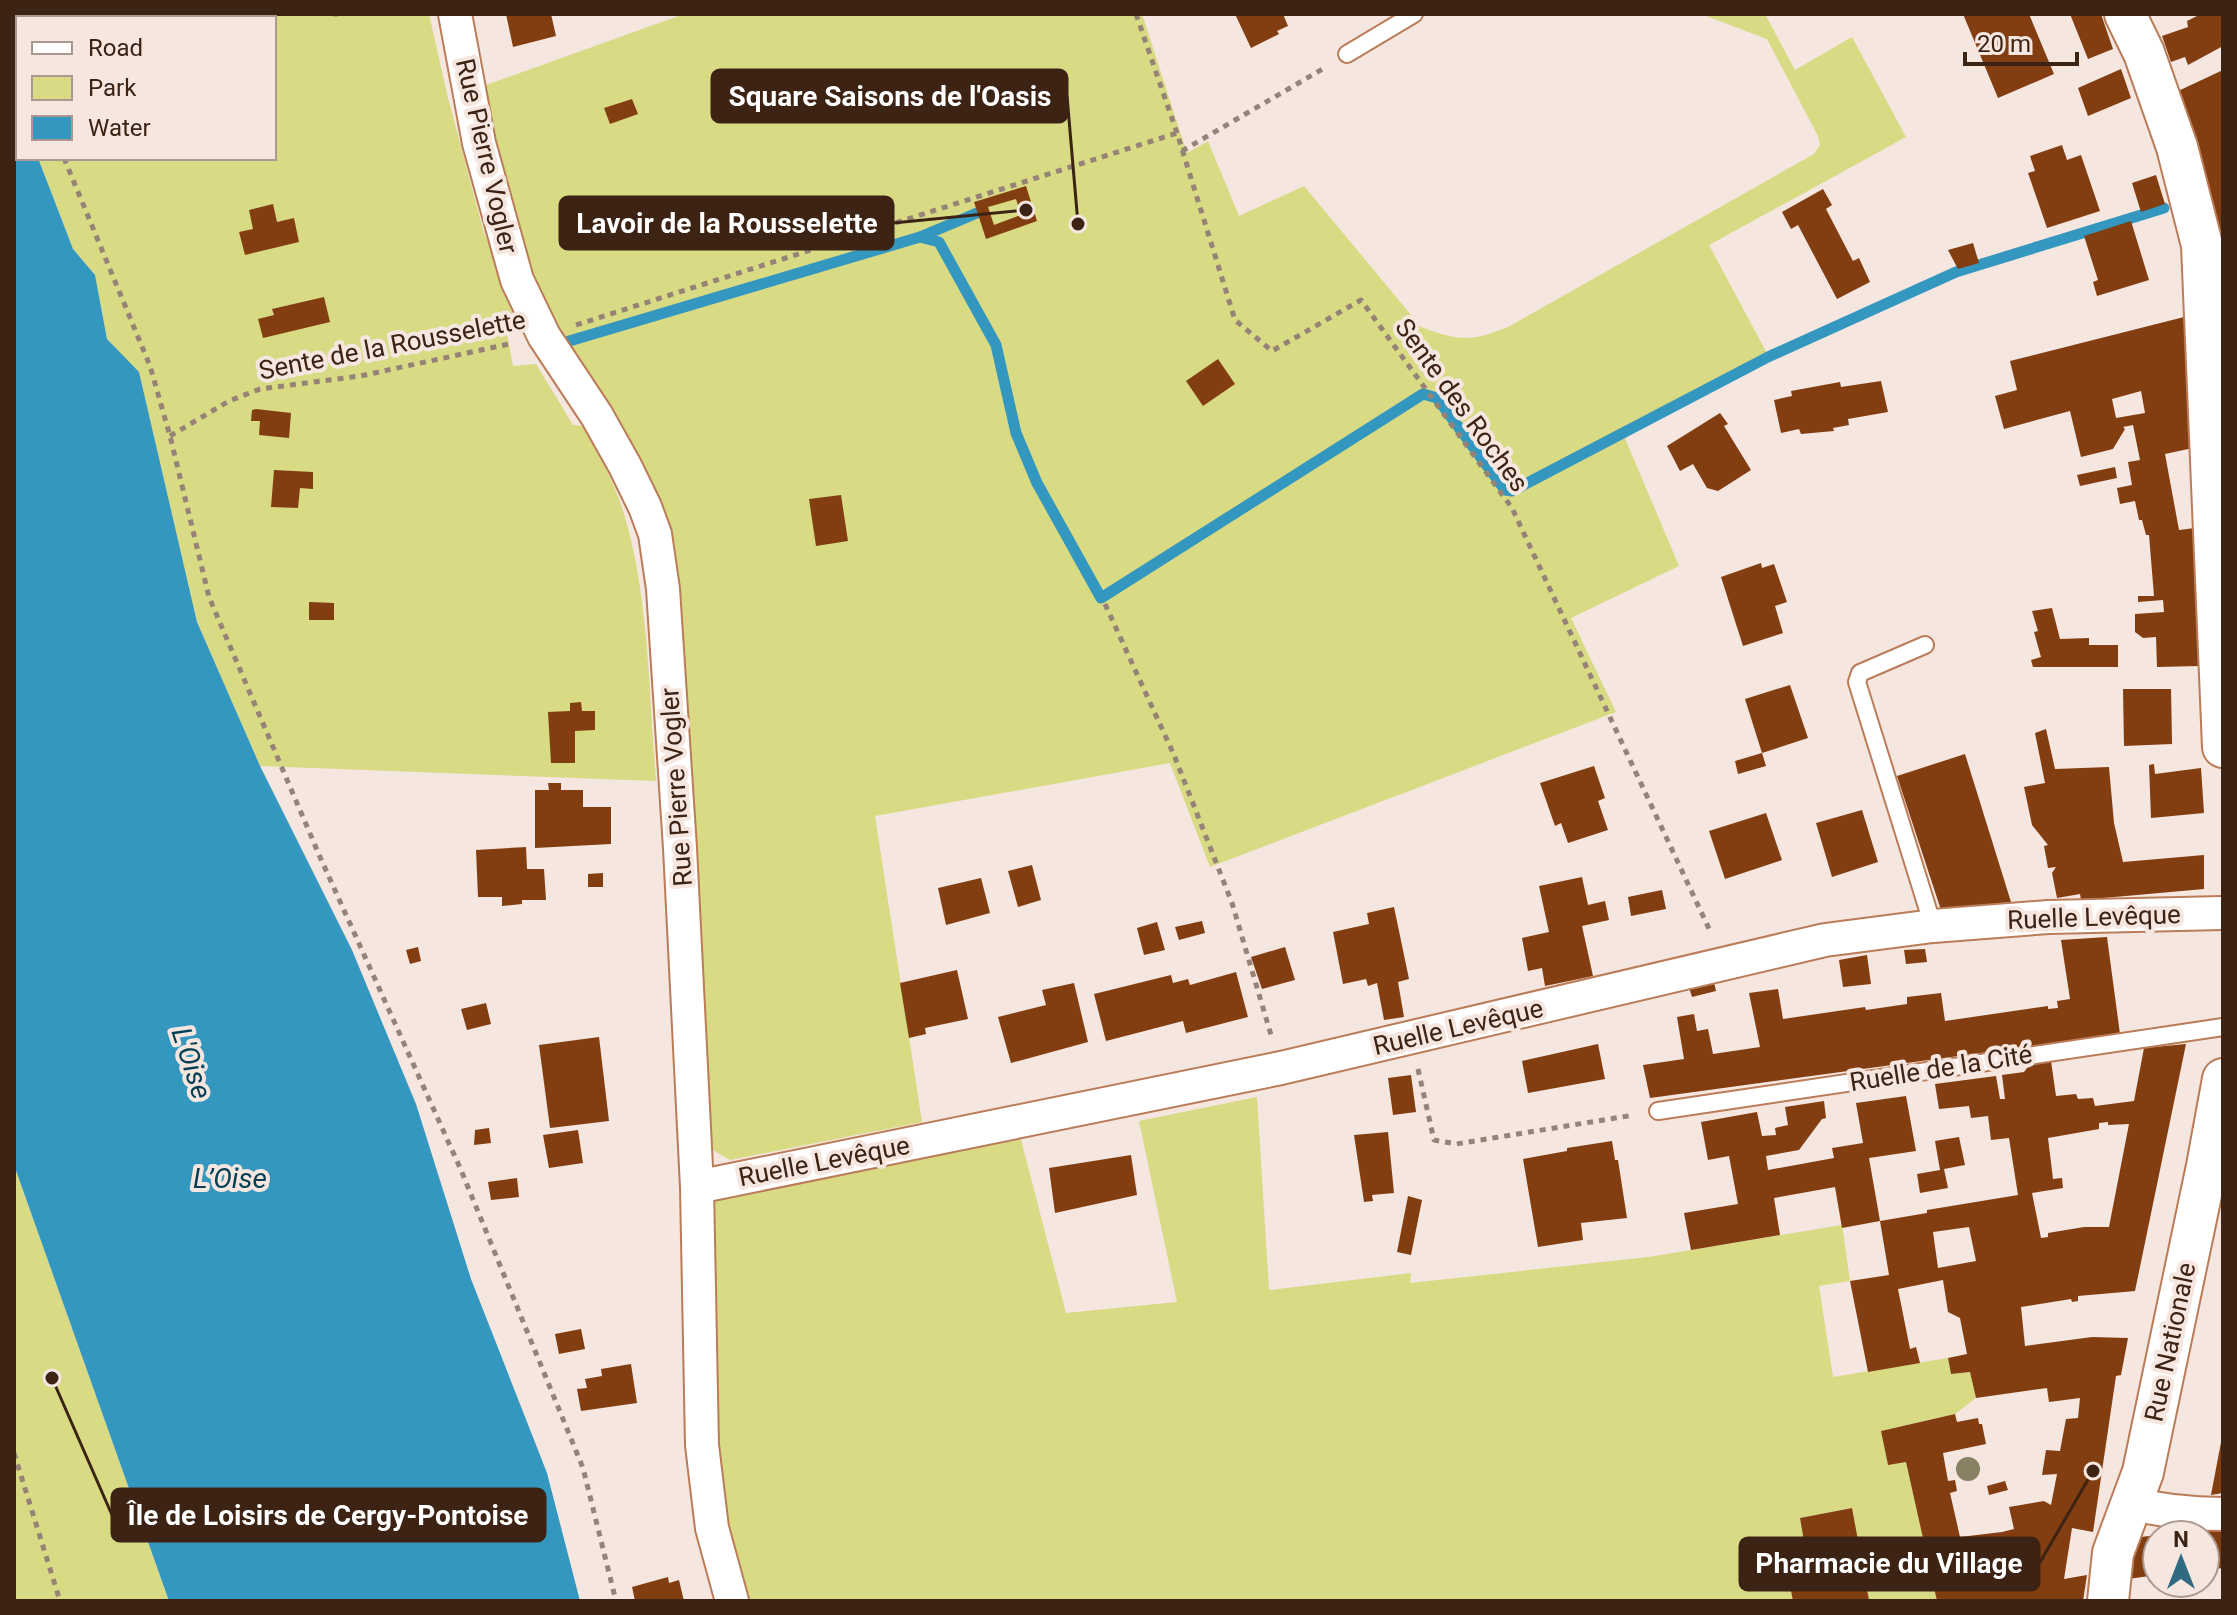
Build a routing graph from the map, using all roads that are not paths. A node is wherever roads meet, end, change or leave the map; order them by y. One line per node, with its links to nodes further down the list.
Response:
1 (455, 14): 13 (street, Rue Pierre Vogler)
2 (1414, 14): 4 (lane)
3 (2125, 14): 6 (street)
4 (1347, 54)
5 (1925, 645): 8 (lane)
6 (2223, 747)
7 (2223, 913): 8 (street, Ruelle Levêque)
8 (1933, 926): 13 (street, Ruelle Levêque)
9 (2223, 1027): 11 (lane, Ruelle de la Cité)
10 (2223, 1079): 12 (street, Rue Nationale)
11 (1658, 1111)
12 (2220, 1123): 14 (street, Rue Nationale)
13 (697, 1187): 16 (street, Rue Pierre Vogler)
14 (2130, 1503): 15 (street); 17 (street, Rue Nationale)
15 (2223, 1514)
16 (732, 1601)
17 (2108, 1601)

